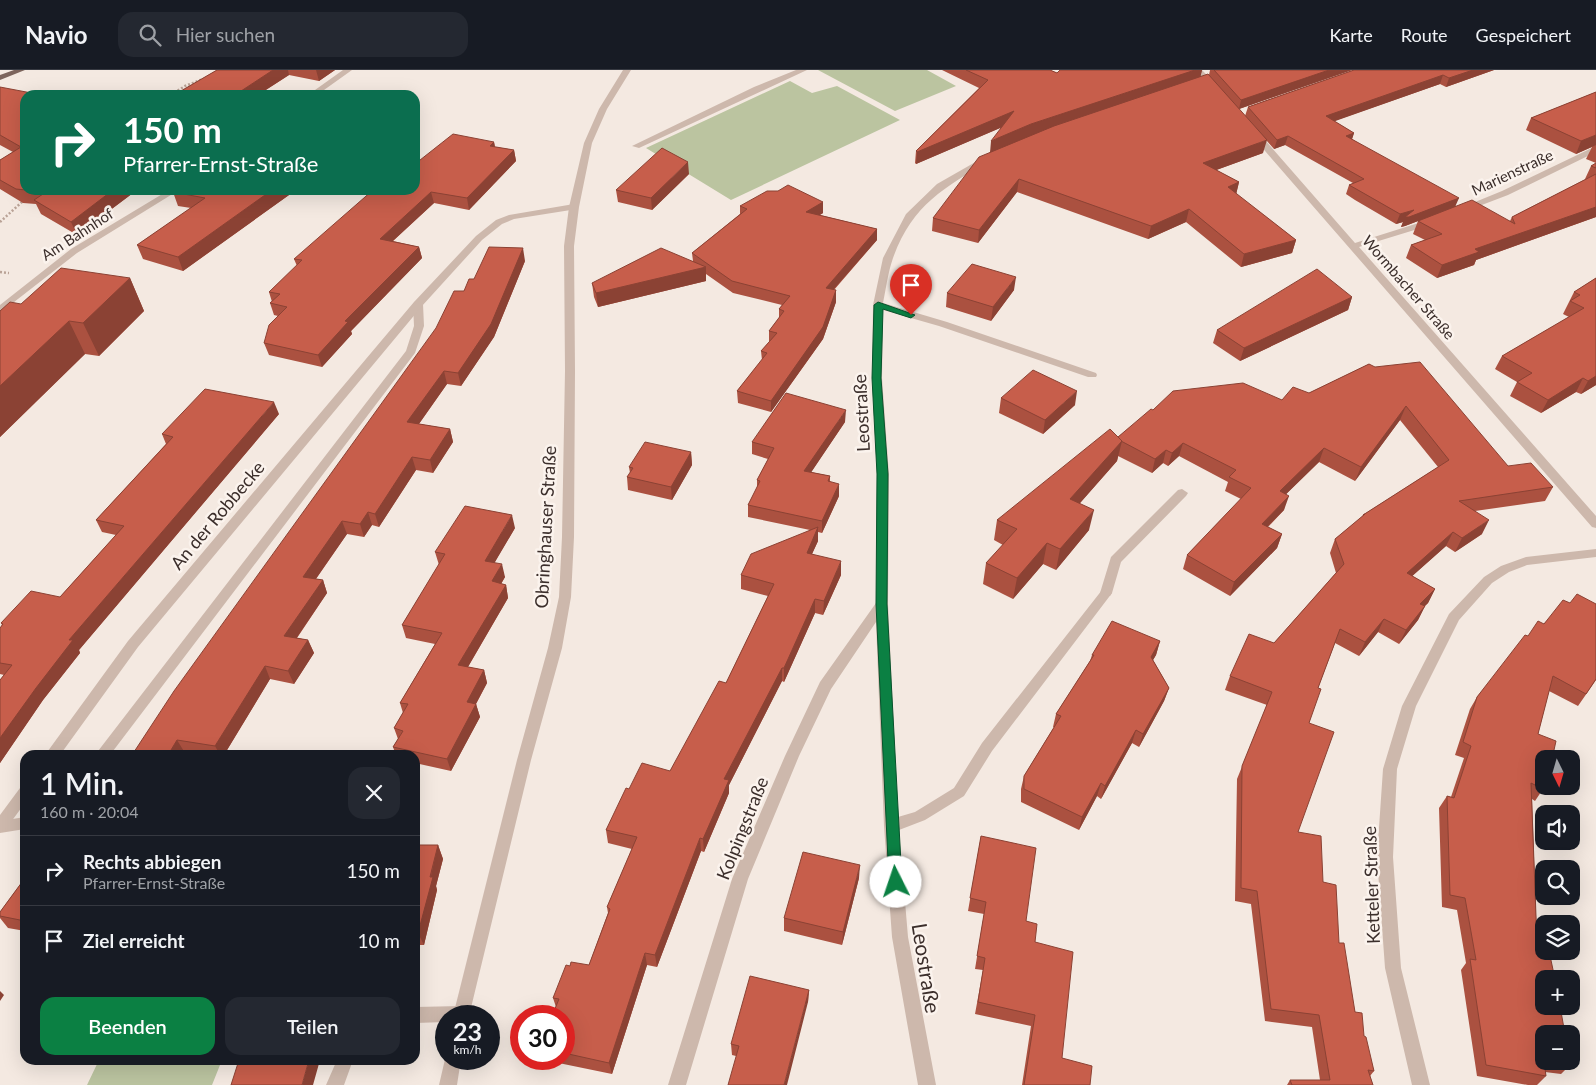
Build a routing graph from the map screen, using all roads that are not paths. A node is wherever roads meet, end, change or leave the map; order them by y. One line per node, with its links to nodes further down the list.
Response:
1 (21, 70): 6 (main road)
2 (348, 70): 7 (street)
3 (627, 70): 14 (street, Obringhauser Straße)
4 (803, 70): 10 (street)
5 (1198, 70): 8 (street)
6 (0, 78)
7 (319, 90)
8 (1220, 94)
9 (1251, 129): 15 (street, Wormbacher Straße)
10 (636, 146)
11 (1596, 148): 15 (street, Marienstraße)
12 (1001, 152): 17 (street, Leostraße)
13 (167, 195): 18 (street, Am Bahnhof)
14 (574, 207): 16 (street, An der Robbecke); 30 (street, Obringhauser Straße)
15 (1354, 246): 21 (street, Wormbacher Straße)
16 (418, 304): 24 (street, An der Robbecke); 25 (street)
17 (878, 305): 19 (street); 23 (street, Leostraße)
18 (0, 310)
19 (1092, 375)
20 (1182, 493): 28 (street)
21 (1596, 524)
22 (1596, 553): 39 (street, Ketteler Straße)
23 (882, 604): 28 (street, Leostraße); 37 (street, Kolpingstraße)
24 (56, 750)
25 (106, 750)
26 (20, 799): 29 (street)
27 (20, 824): 29 (street)
28 (891, 826): 38 (street, Leostraße)
29 (0, 827)
30 (464, 1005)
31 (420, 1015): 32 (street)
32 (435, 1015)
33 (343, 1065): 35 (street)
34 (451, 1070): 36 (street)
35 (335, 1085)
36 (448, 1085)
37 (677, 1085)
38 (927, 1085)
39 (1421, 1085)

